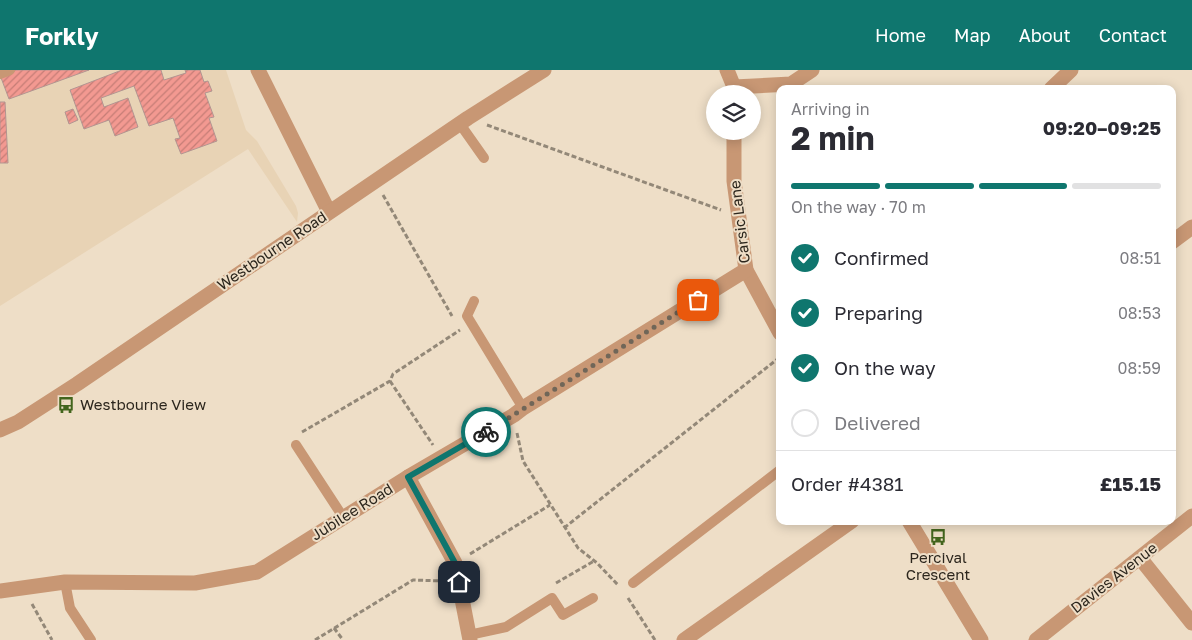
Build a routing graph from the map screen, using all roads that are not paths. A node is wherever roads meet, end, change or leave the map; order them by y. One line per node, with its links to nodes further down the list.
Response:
1 (10, 70): 7 (lane)
2 (258, 70): 16 (street)
3 (544, 70): 13 (street, Westbourne Road)
4 (727, 70): 8 (street)
5 (812, 70): 9 (street)
6 (1071, 70): 10 (street)
7 (0, 74)
8 (732, 85)
9 (783, 85)
10 (1055, 85)
11 (776, 86): 12 (street)
12 (761, 88)
13 (464, 121): 15 (lane); 16 (street, Westbourne Road)
14 (734, 140): 19 (street, Carsic Lane)
15 (484, 158)
16 (329, 212): 23 (street, Westbourne Road)
17 (1192, 227): 18 (street)
18 (1176, 239)
19 (746, 270): 21 (street, Carsic Lane); 22 (street, Jubilee Road)
20 (474, 301): 22 (lane)
21 (776, 326)
22 (518, 412): 26 (street, Jubilee Road)
23 (0, 430)
24 (296, 445): 28 (lane)
25 (776, 473): 33 (lane)
26 (408, 477): 28 (street, Jubilee Road); 37 (street)
27 (1192, 516): 31 (street, Davies Avenue)
28 (343, 517): 32 (street, Jubilee Road)
29 (846, 525): 39 (street)
30 (910, 525): 40 (street)
31 (1140, 558): 36 (street); 41 (street, Davies Avenue)
32 (65, 582): 34 (street, Jubilee Road); 38 (lane)
33 (633, 583)
34 (0, 591)
35 (593, 598): 37 (lane)
36 (1192, 623)
37 (470, 638)
38 (91, 640)
39 (684, 640)
40 (982, 640)
41 (1036, 640)

